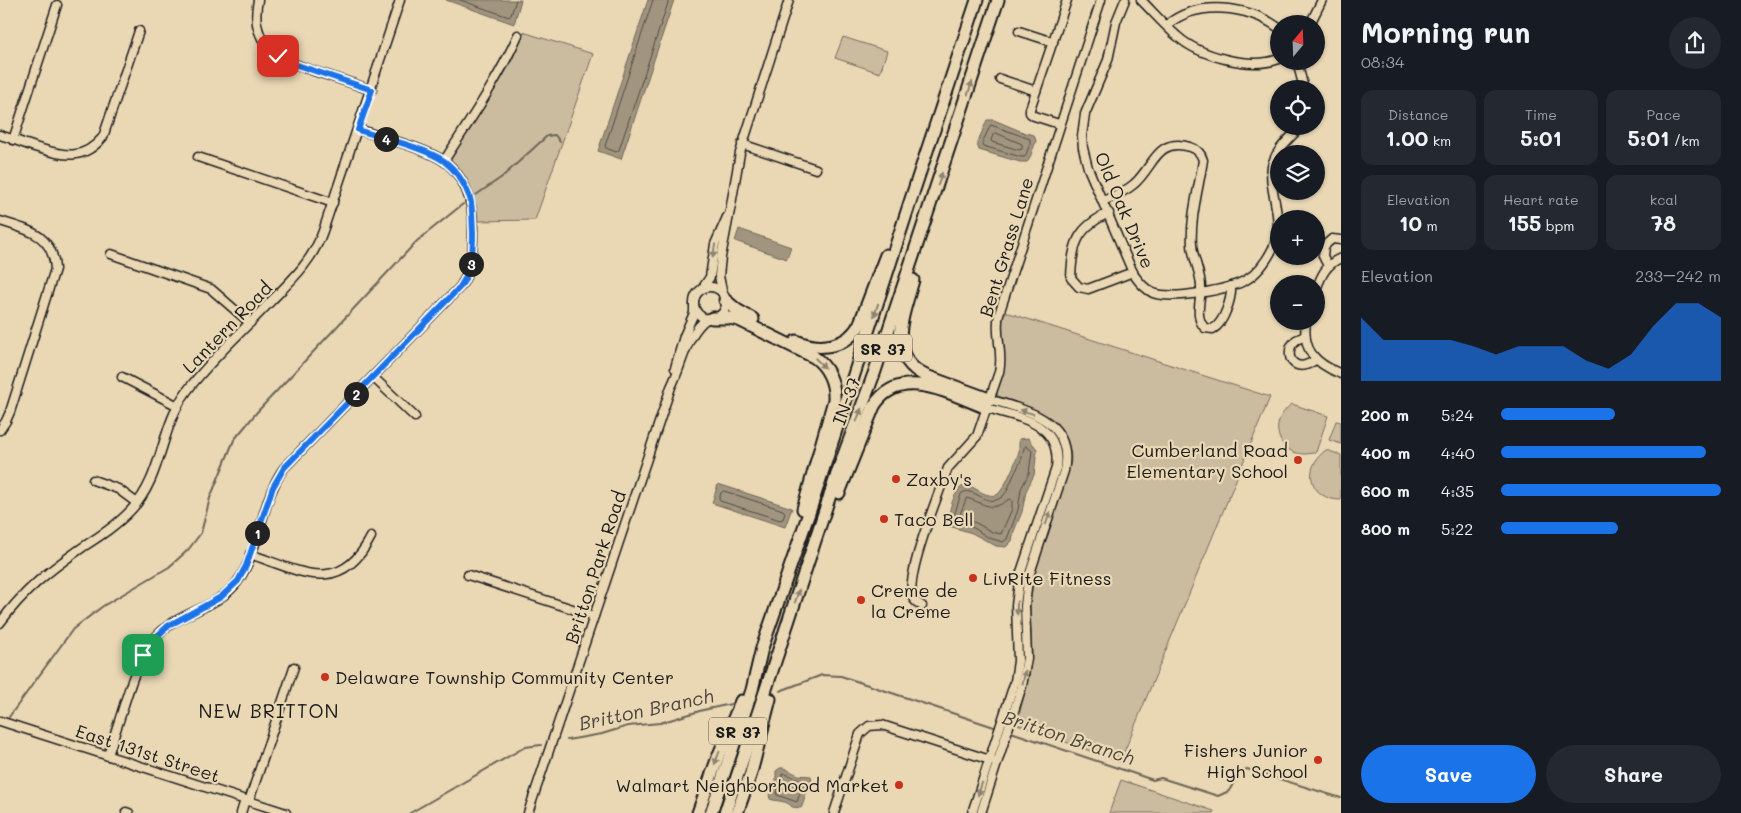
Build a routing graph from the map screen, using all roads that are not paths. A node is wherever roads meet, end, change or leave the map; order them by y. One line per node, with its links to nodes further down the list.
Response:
1 (258, 0): 21 (street)
2 (400, 0): 21 (street, Lantern Road)
3 (789, 0): 28 (street)
4 (977, 0): 32 (highway, IN-37 / SR 37)
5 (998, 0): 33 (highway, IN-37 / SR 37, one-way to 5)
6 (1067, 0): 18 (street)
7 (1101, 0): 23 (street, Bent Grass Lane)
8 (1125, 0): 34 (street, Old Oak Drive)
9 (1141, 0): 14 (street)
10 (1322, 0): 12 (street)
11 (57, 5): 27 (street)
12 (1314, 15)
13 (1270, 23): 14 (street)
14 (1167, 25): 19 (street)
15 (139, 31): 27 (street)
16 (1019, 31): 18 (street)
17 (518, 35): 30 (street)
18 (1053, 42): 22 (street)
19 (1270, 61)
20 (1000, 79): 22 (street)
21 (372, 90): 24 (street, Lantern Road)
22 (1036, 91): 23 (street)
23 (1059, 124): 59 (street, Bent Grass Lane)
24 (358, 130): 30 (street); 35 (street, Lantern Road)
25 (0, 135): 27 (street)
26 (1292, 135): 45 (street, Old Oak Drive)
27 (14, 140)
28 (742, 144): 31 (street); 36 (street)
29 (198, 157): 35 (street)
30 (444, 161): 57 (street)
31 (816, 169)
32 (912, 196): 48 (highway); 69 (highway, IN-37 / SR 37, one-way to 69)
33 (934, 197): 59 (highway); 67 (highway, IN-37 / SR 37, one-way to 33)
34 (1104, 202): 37 (street, Old Oak Drive); 47 (street)
35 (333, 203): 51 (street, Lantern Road)
36 (729, 213): 46 (street, one-way to 46); 48 (street)
37 (1109, 213): 43 (street, Old Oak Drive); 43 (street)
38 (0, 221): 62 (street)
39 (1341, 240): 42 (street)
40 (111, 254): 51 (street)
41 (1341, 258): 42 (street)
42 (1328, 266): 44 (street)
43 (1133, 272): 47 (street, Old Oak Drive)
44 (1322, 275)
45 (1231, 286): 47 (street, Old Oak Drive); 47 (street)
46 (701, 290): 48 (street); 49 (street)
47 (1200, 292)
48 (724, 297): 50 (street)
49 (694, 303): 50 (street); 58 (street, Britton Park Road)
50 (710, 318): 58 (street, Britton Park Road); 69 (highway, one-way to 69)
51 (250, 323): 60 (street, Lantern Road)
52 (1305, 330): 53 (street)
53 (1305, 336): 54 (street); 54 (street)
54 (1316, 360): 55 (street)
55 (1341, 374)
56 (122, 377): 60 (street)
57 (373, 377): 61 (street); 66 (street)
58 (671, 387): 71 (street, Britton Park Road)
59 (988, 403): 67 (highway); 70 (street, Bent Grass Lane); 77 (street, one-way to 77); 77 (street, one-way to 59)
60 (178, 406): 64 (street, Lantern Road)
61 (414, 417)
62 (0, 430)
63 (93, 480): 64 (street)
64 (137, 503): 72 (street, Lantern Road)
65 (370, 537): 66 (street)
66 (250, 554): 78 (street)
67 (809, 561): 73 (highway, IN-37 / SR 37, one-way to 67)
68 (468, 575): 71 (street)
69 (776, 604): 74 (highway, IN-37 / SR 37)
70 (922, 606)
71 (594, 616): 83 (street, Britton Park Road)
72 (0, 623)
73 (786, 632): 86 (highway, IN-37 / SR 37); 87 (highway)
74 (762, 648): 84 (highway, one-way to 84); 85 (highway, IN-37 / SR 37)
75 (294, 667): 80 (street)
76 (0, 721): 78 (street, East 131st Street)
77 (1006, 722): 79 (street)
78 (108, 756): 80 (street, East 131st Street)
79 (994, 761): 88 (street); 89 (street, one-way to 89); 90 (street)
80 (247, 800): 81 (street); 82 (street, East 131st Street)
81 (241, 813)
82 (286, 813)
83 (528, 813)
84 (698, 813)
85 (711, 813)
86 (725, 813)
87 (738, 813)
88 (834, 813)
89 (972, 813)
90 (981, 813)

